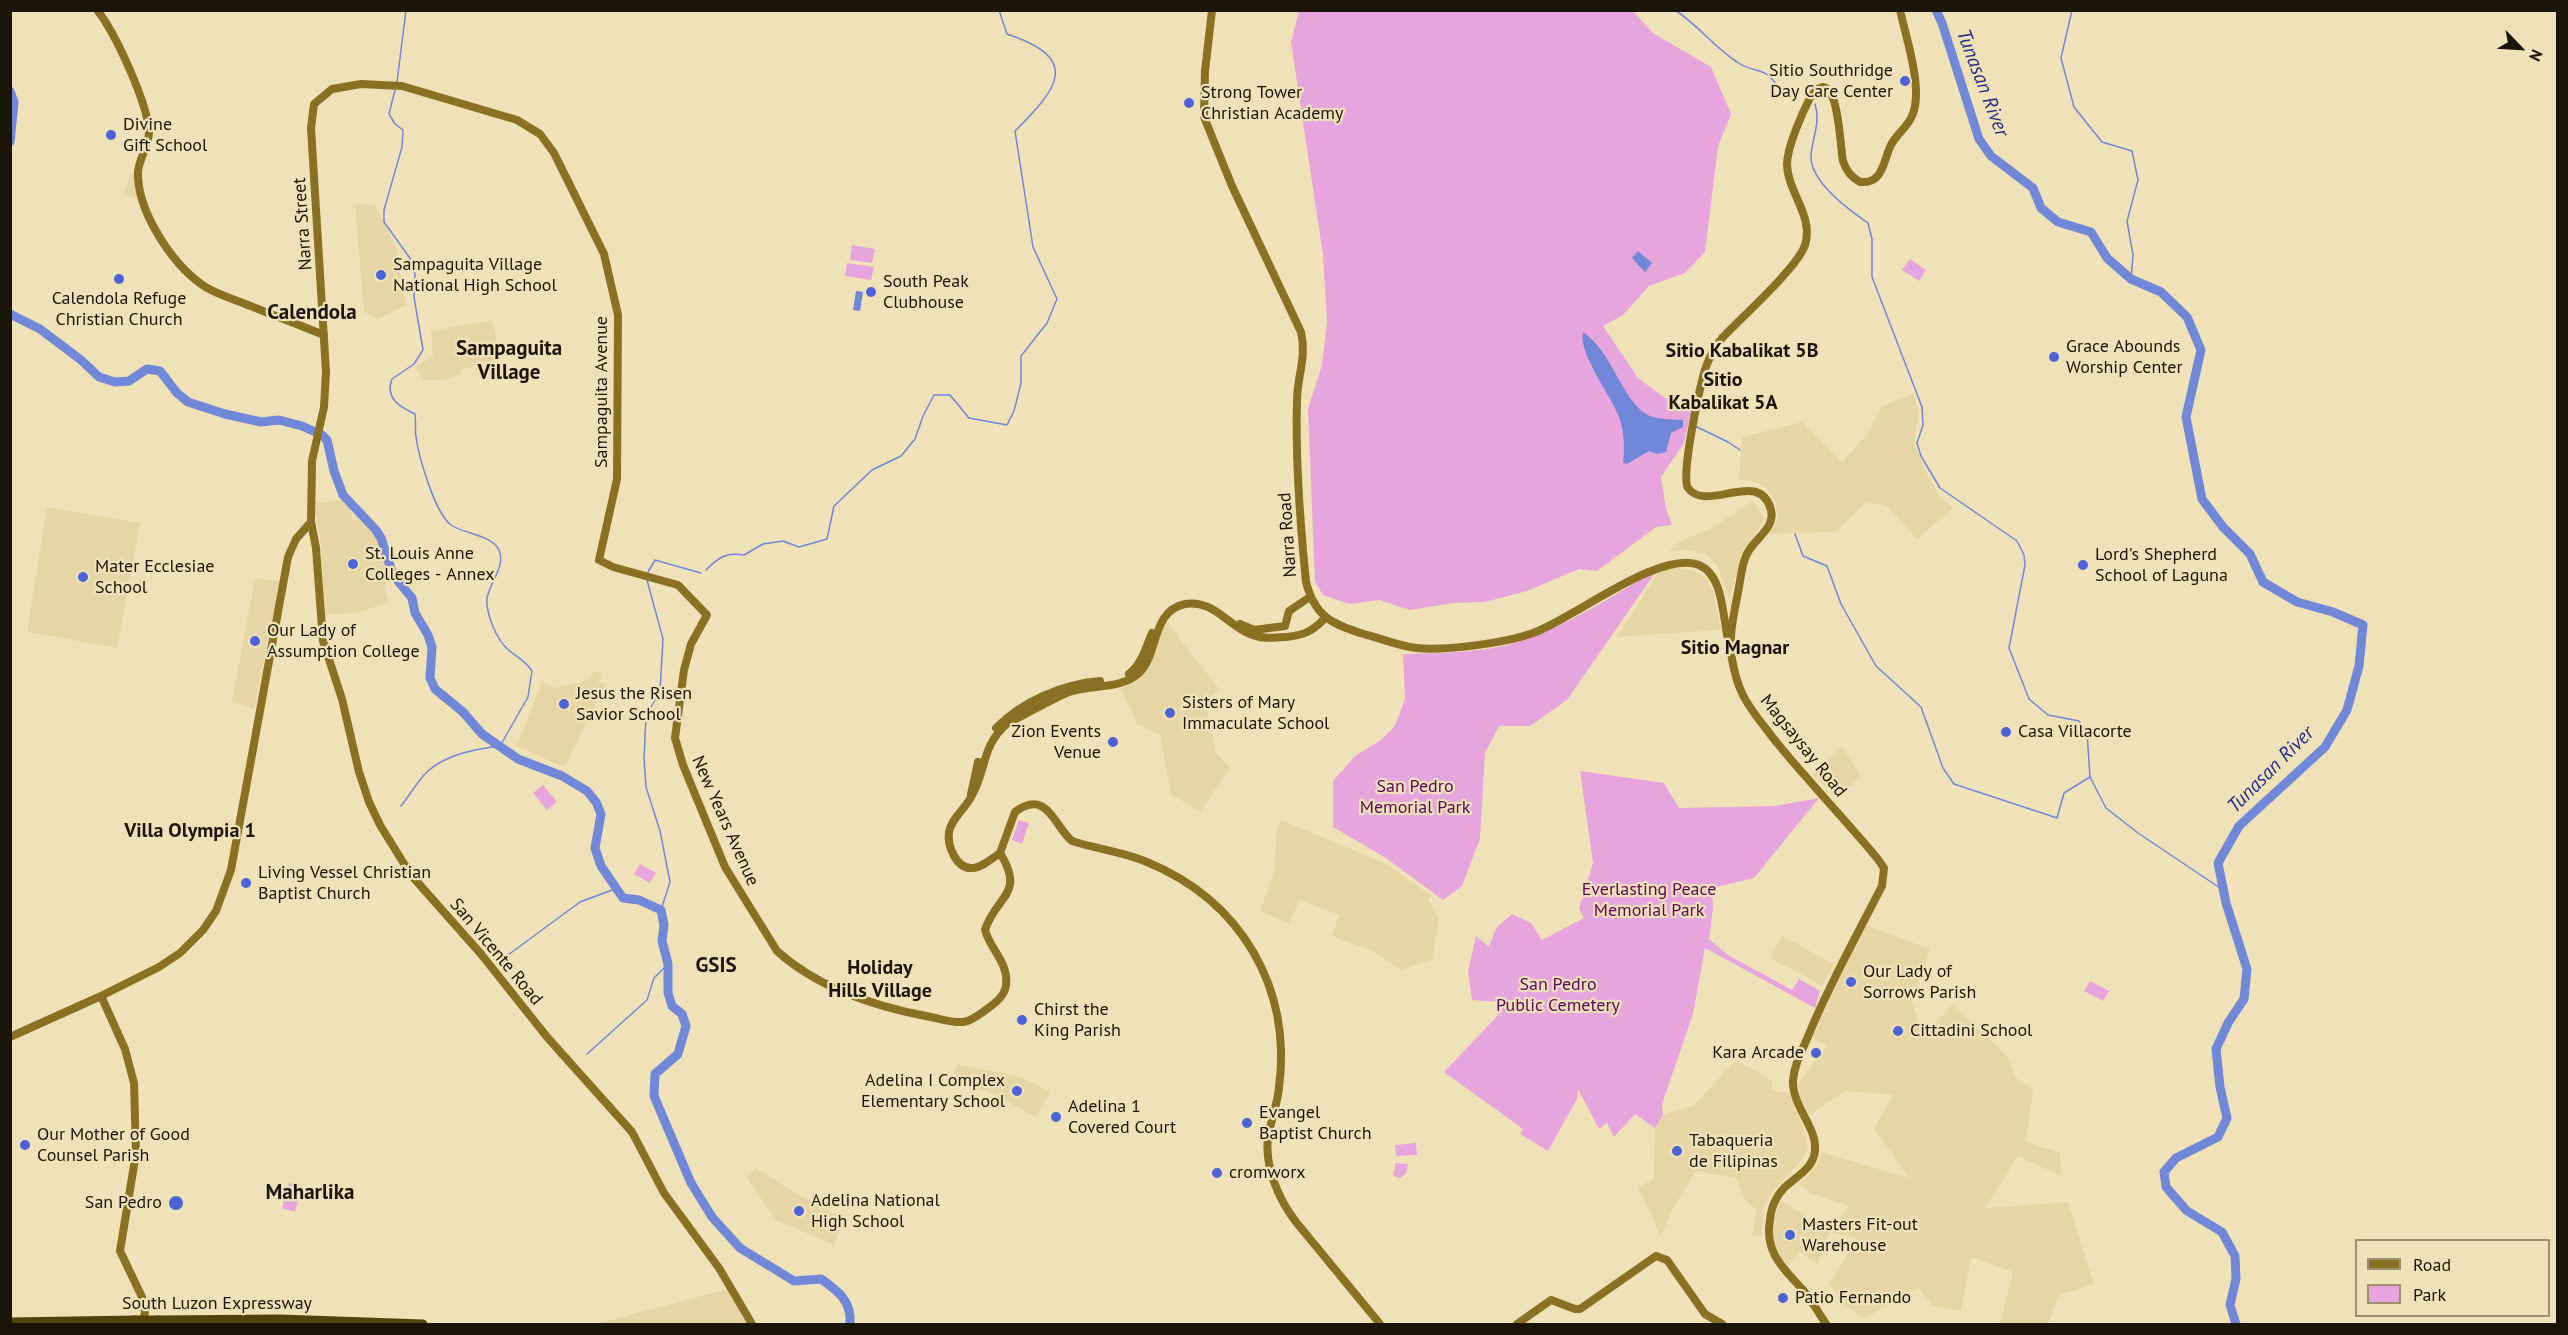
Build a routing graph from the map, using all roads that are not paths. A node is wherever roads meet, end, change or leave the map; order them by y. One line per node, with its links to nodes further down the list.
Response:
1 (97, 10): 5 (street)
2 (1212, 10): 8 (street, Narra Road)
3 (1900, 10): 13 (street, Magsaysay Road)
4 (402, 86): 5 (street, Narra Street); 9 (street, Sampaguita Avenue)
5 (324, 335): 6 (street, Narra Street)
6 (315, 446): 7 (street, San Vicente Road)
7 (311, 522): 16 (street); 21 (street, San Vicente Road)
8 (1310, 597): 10 (street, Narra Road); 11 (street)
9 (707, 615): 15 (street, New Years Avenue)
10 (1325, 618): 12 (street); 13 (street)
11 (1285, 626): 12 (street); 14 (street)
12 (1297, 636): 14 (street)
13 (1731, 651): 25 (street, Magsaysay Road)
14 (971, 799): 15 (street)
15 (1000, 853): 22 (street)
16 (101, 996): 17 (street); 19 (street)
17 (10, 1037)
18 (10, 1322): 19 (highway, South Luzon Expressway)
19 (139, 1322): 20 (highway, South Luzon Expressway, bridge)
20 (423, 1324)
21 (752, 1324)
22 (1380, 1324)
23 (1517, 1324): 24 (street)
24 (1722, 1324)
25 (1826, 1324)

